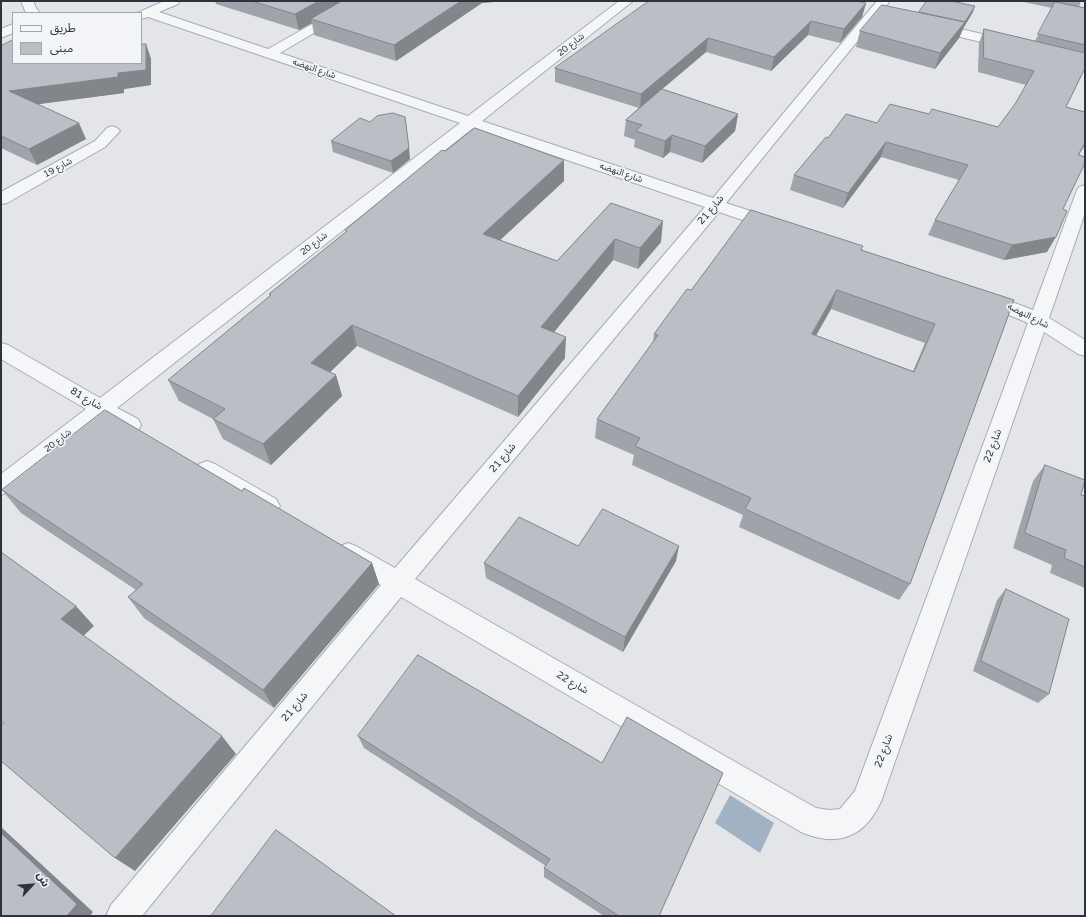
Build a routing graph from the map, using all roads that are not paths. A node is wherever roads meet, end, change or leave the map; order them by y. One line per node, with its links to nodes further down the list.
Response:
1 (27, 1): 6 (street)
2 (174, 1): 7 (street)
3 (362, 1): 12 (street)
4 (627, 1): 13 (street, شارع 20)
5 (877, 10): 17 (street, شارع 21)
6 (33, 12)
7 (145, 14): 12 (street, شارع النهضه)
8 (919, 23): 11 (street)
9 (12, 28): 10 (street)
10 (1, 34)
11 (1025, 48)
12 (269, 54): 13 (street, شارع النهضه)
13 (472, 123): 17 (street, شارع النهضه); 23 (street, شارع 20)
14 (112, 131): 16 (street, شارع 19)
15 (1085, 190): 20 (street, شارع 22)
16 (1, 199)
17 (716, 205): 18 (street, شارع النهضه); 29 (street, شارع 21)
18 (791, 231)
19 (971, 292): 20 (street, شارع النهضه)
20 (1038, 320): 21 (street, شارع النهضه); 29 (street, شارع 22)
21 (1085, 349)
22 (1, 350): 23 (street, شارع 81)
23 (100, 408): 24 (street, شارع 81); 26 (street, شارع 20)
24 (148, 436)
25 (188, 459): 27 (street)
26 (1, 486)
27 (283, 515)
28 (331, 542): 29 (street)
29 (398, 582): 30 (street, شارع 21)
30 (122, 916)

